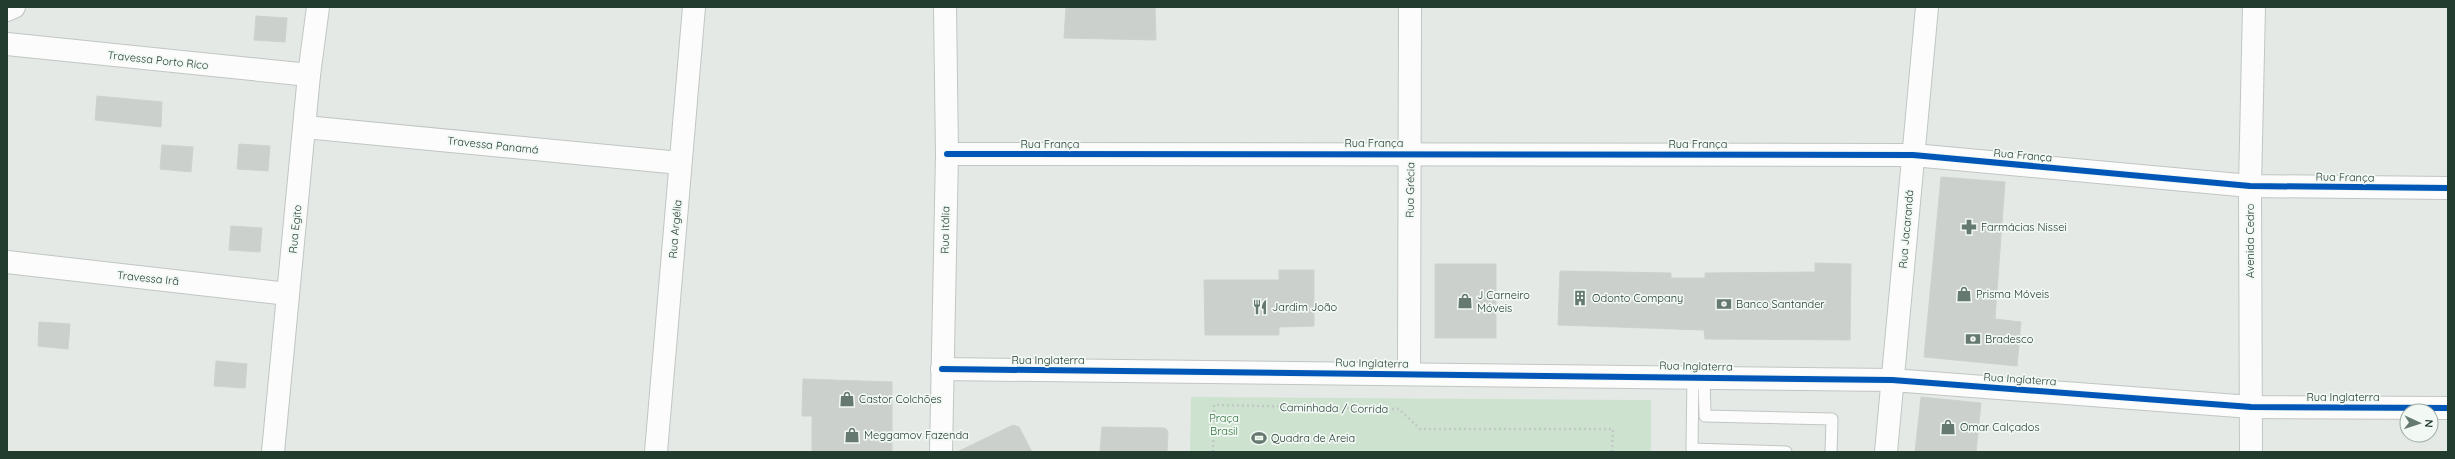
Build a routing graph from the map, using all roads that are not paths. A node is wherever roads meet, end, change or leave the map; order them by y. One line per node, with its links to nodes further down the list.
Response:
1 (14, 7): 8 (street)
2 (318, 7): 10 (street, Rua Egito)
3 (694, 7): 15 (street, Rua Argélia)
4 (945, 7): 13 (street, Rua Itália)
5 (1410, 7): 12 (street, Rua Grécia)
6 (1927, 7): 14 (street, Rua Jacarandá)
7 (2254, 7): 16 (street, Avenida Cedro)
8 (7, 10)
9 (7, 44): 10 (street, Travessa Porto Rico)
10 (309, 75): 11 (street, Rua Egito)
11 (305, 127): 15 (street, Travessa Panamá); 19 (street, Rua Egito)
12 (1411, 153): 13 (street, Rua França); 14 (street, Rua França); 21 (street, Rua Grécia)
13 (947, 154): 20 (street, Rua Itália)
14 (1913, 155): 16 (street, Rua França); 23 (street, Rua Jacarandá)
15 (680, 163): 27 (street, Rua Argélia)
16 (2250, 186): 17 (street, Rua França); 24 (street, Avenida Cedro)
17 (2448, 188)
18 (7, 262): 19 (street, Travessa Irã)
19 (288, 294): 26 (street, Rua Egito)
20 (942, 369): 21 (street, Rua Inglaterra); 28 (street, Rua Itália)
21 (1409, 373): 22 (street, Rua Inglaterra)
22 (1699, 376): 23 (street, Rua Inglaterra); 29 (lane); 30 (lane)
23 (1892, 380): 24 (street, Rua Inglaterra); 31 (street, Rua Jacarandá)
24 (2251, 407): 25 (street, Rua Inglaterra); 32 (street, Avenida Cedro)
25 (2448, 408)
26 (273, 452)
27 (656, 452)
28 (941, 452)
29 (1786, 452)
30 (1831, 452)
31 (1886, 452)
32 (2251, 452)

